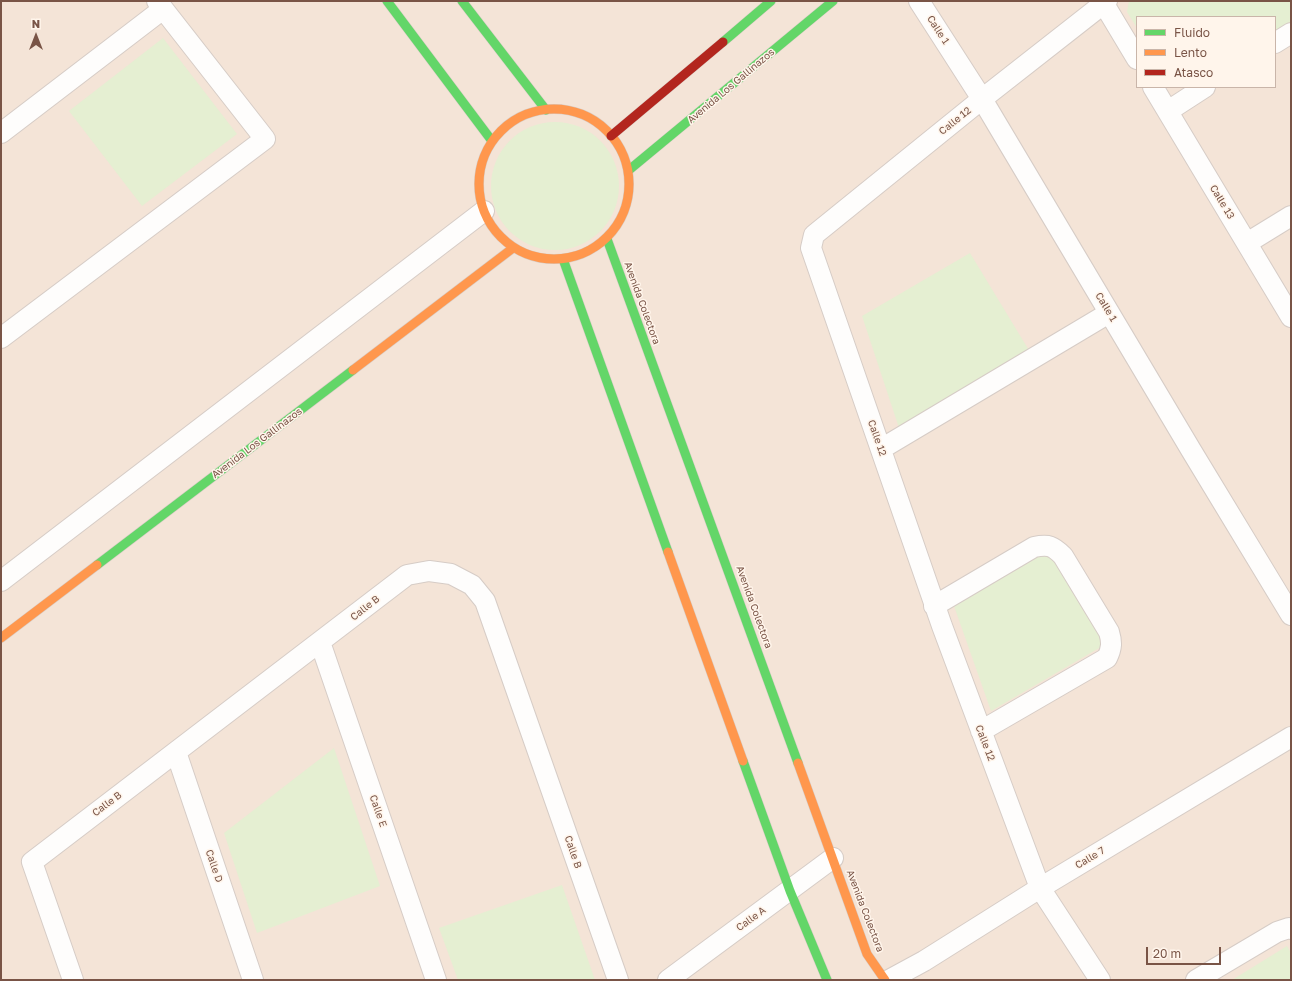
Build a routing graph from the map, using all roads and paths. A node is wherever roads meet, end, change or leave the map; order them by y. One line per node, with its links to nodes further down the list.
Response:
1 (387, 1): 18 (street)
2 (462, 1): 14 (street)
3 (771, 1): 17 (street)
4 (833, 1): 19 (street, Avenida Los Gallinazos)
5 (919, 1): 13 (street, Calle 1)
6 (1105, 2): 10 (street); 13 (street, Calle 12)
7 (160, 5): 16 (street); 28 (street)
8 (1291, 33): 9 (street)
9 (1276, 42)
10 (1136, 57)
11 (1155, 88): 15 (street, Calle 13)
12 (1203, 88): 15 (street)
13 (982, 99): 26 (street, Calle 1); 29 (street, Calle 12)
14 (546, 110): 17 (street); 18 (street)
15 (1168, 111): 23 (street, Calle 13)
16 (1, 133)
17 (611, 136): 19 (street)
18 (492, 140): 20 (street)
19 (629, 170): 22 (street)
20 (484, 211): 24 (street); 30 (street)
21 (1291, 216): 23 (street)
22 (607, 239): 25 (street); 38 (street, Avenida Colectora)
23 (1247, 243): 27 (street, Calle 13)
24 (513, 248): 25 (street); 33 (street, Avenida Los Gallinazos)
25 (563, 259): 40 (street)
26 (1109, 313): 29 (street); 32 (street, Calle 1)
27 (1291, 317)
28 (1, 338)
29 (880, 450): 31 (street, Calle 12)
30 (1, 581)
31 (934, 606): 35 (street, Calle 12); 35 (street)
32 (1291, 615)
33 (1, 638)
34 (320, 642): 37 (street, Calle B); 44 (street, Calle E); 45 (street, Calle B)
35 (981, 731): 39 (street, Calle 12)
36 (1291, 737): 39 (street, Calle 7)
37 (176, 752): 42 (street, Calle B); 43 (street, Calle D)
38 (833, 858): 40 (street, Calle A); 48 (street, Avenida Colectora)
39 (1040, 888): 49 (street, Calle 7); 50 (street, Calle 12)
40 (790, 891): 46 (street, Calle A); 47 (street)
41 (1291, 929): 51 (street)
42 (73, 980)
43 (253, 980)
44 (436, 980)
45 (618, 980)
46 (668, 980)
47 (827, 980)
48 (885, 980)
49 (889, 980)
50 (1100, 980)
51 (1196, 980)

